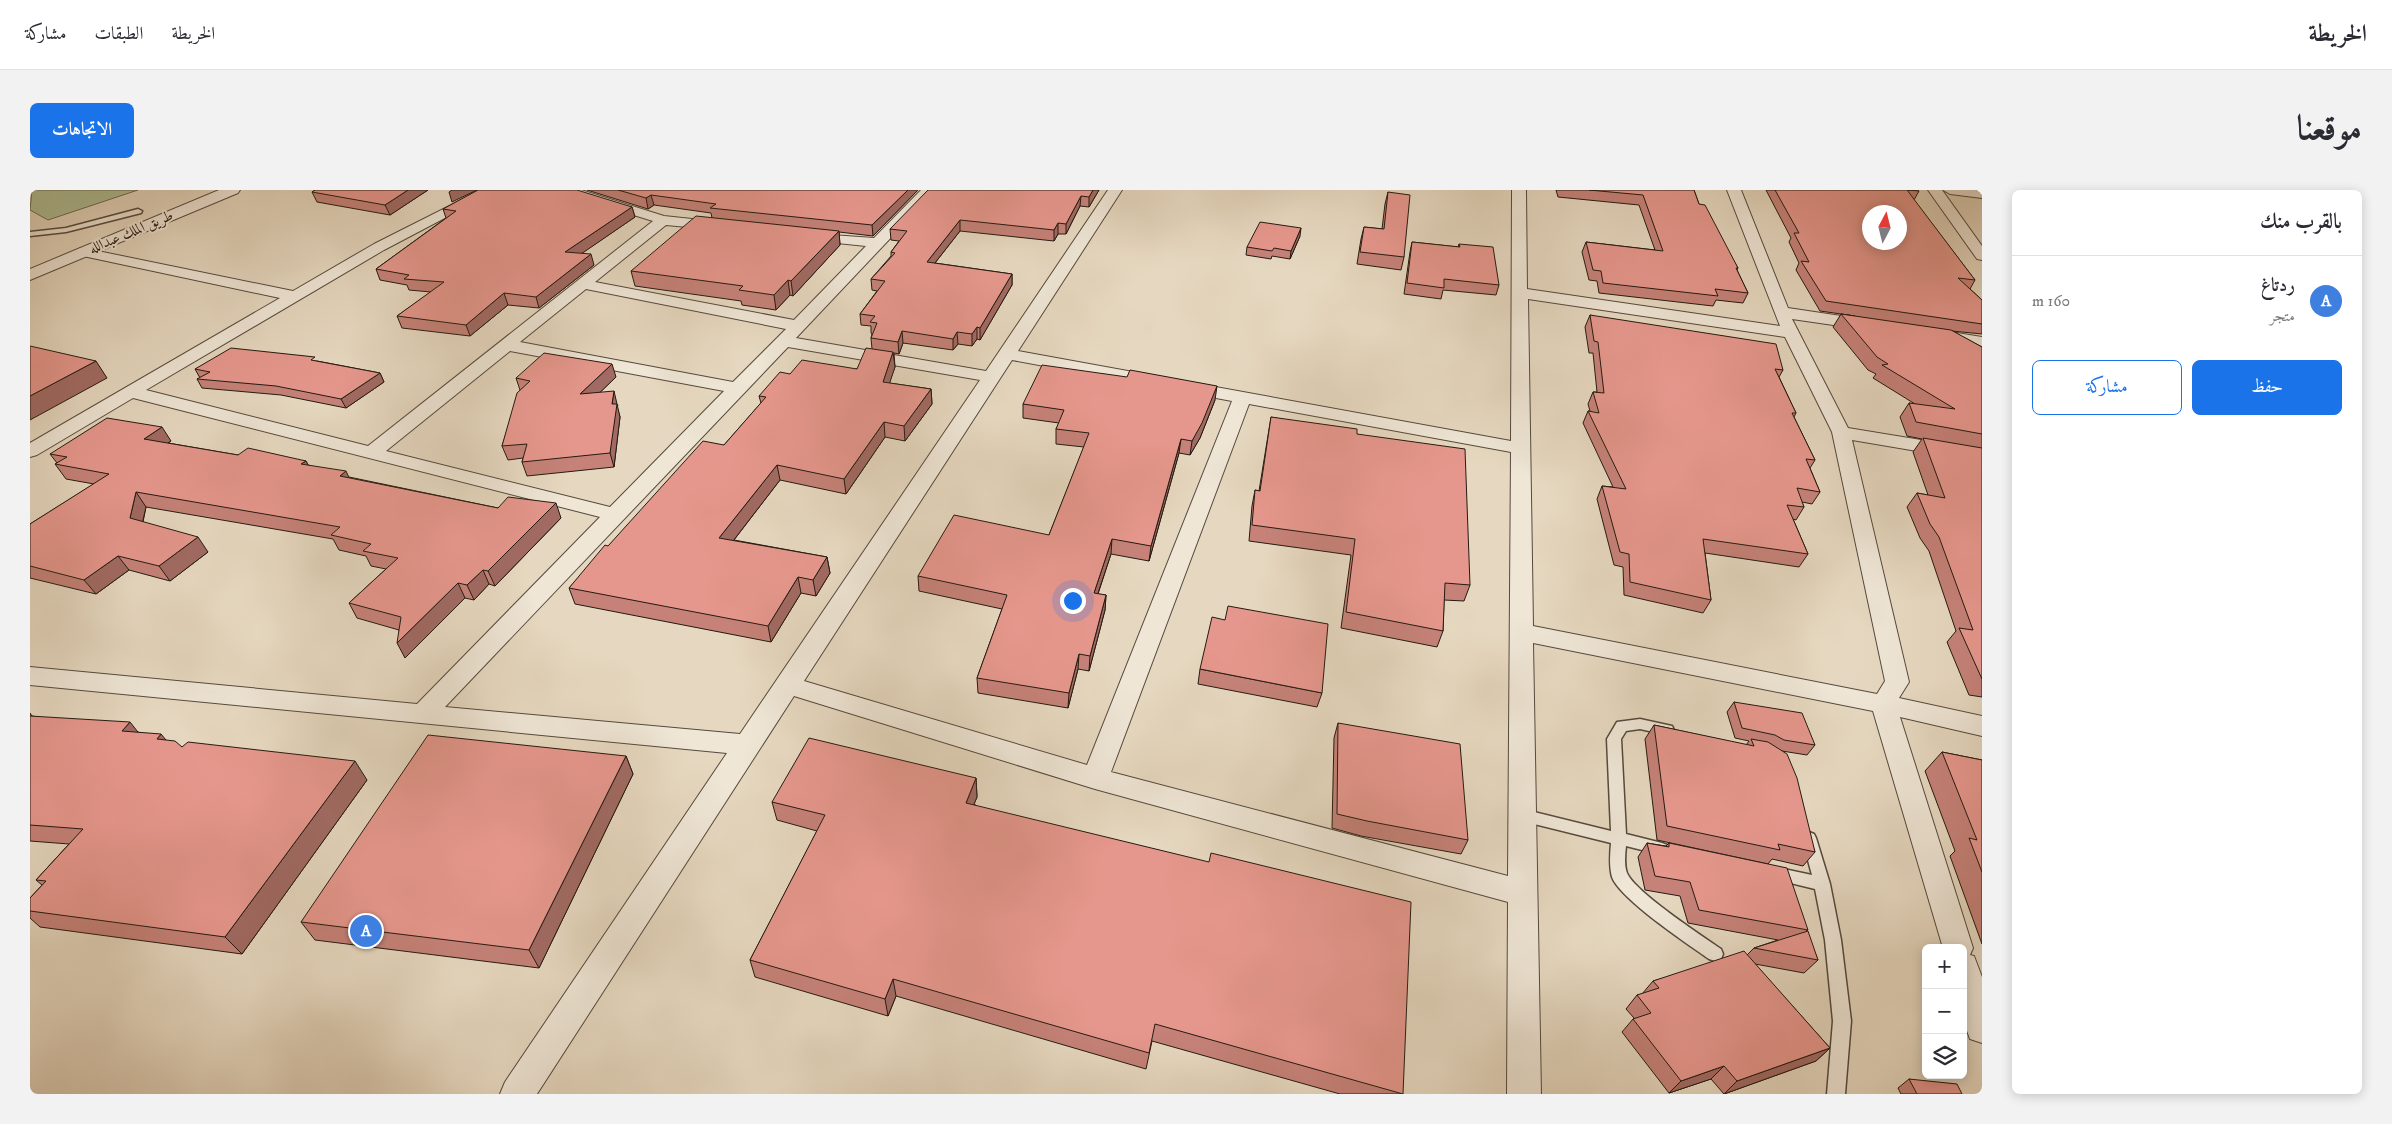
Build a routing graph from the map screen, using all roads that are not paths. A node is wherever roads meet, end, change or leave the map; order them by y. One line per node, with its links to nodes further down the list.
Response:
1 (232, 190): 19 (street, طريق الملك عبدالله)
2 (491, 190): 24 (street)
3 (566, 190): 13 (street)
4 (929, 190): 17 (street)
5 (1114, 190): 33 (street)
6 (1518, 190): 23 (street)
7 (1734, 190): 25 (street)
8 (1935, 190): 20 (street)
9 (1950, 190): 10 (street)
10 (1982, 194)
11 (154, 204): 12 (street, طريق الملك عبدالله)
12 (138, 211): 15 (lane); 18 (street, طريق الملك عبدالله)
13 (663, 220): 14 (street); 22 (street)
14 (731, 228)
15 (30, 234)
16 (790, 234): 17 (street)
17 (878, 243): 26 (street)
18 (48, 249)
19 (83, 252): 21 (street, طريق الملك عبدالله); 24 (street)
20 (1982, 256)
21 (30, 275)
22 (583, 284): 26 (street); 32 (street)
23 (1519, 293): 28 (street); 39 (street)
24 (294, 296): 36 (street)
25 (1781, 312): 27 (street); 28 (street)
26 (798, 326): 30 (street)
27 (1886, 328)
28 (1791, 333): 38 (street)
29 (1924, 333): 31 (street)
30 (784, 341): 34 (street); 35 (street)
31 (1982, 342)
32 (506, 345): 35 (street); 41 (street)
33 (1006, 354): 34 (street); 37 (street)
34 (991, 376): 46 (street)
35 (738, 388): 43 (street)
36 (131, 392): 40 (street); 41 (street)
37 (1243, 398): 39 (street); 52 (street)
38 (1841, 432): 42 (street); 47 (street)
39 (1520, 448): 44 (street)
40 (30, 451)
41 (371, 453): 43 (street)
42 (1982, 456)
43 (616, 515): 48 (street)
44 (1521, 632): 47 (street); 53 (street)
45 (30, 676): 48 (street)
46 (788, 685): 51 (street); 52 (street)
47 (1883, 704): 49 (street); 60 (street)
48 (423, 714): 51 (street)
49 (1982, 726)
50 (1677, 733): 55 (lane)
51 (747, 745): 64 (street)
52 (1095, 778): 59 (street)
53 (1522, 815): 55 (lane); 59 (street)
54 (1803, 820): 58 (lane)
55 (1619, 840): 56 (lane); 61 (lane)
56 (1678, 853)
57 (1756, 869): 58 (lane)
58 (1822, 884): 66 (lane)
59 (1523, 893): 65 (street)
60 (1957, 944)
61 (1715, 954)
62 (1967, 979): 63 (street)
63 (1982, 1028)
64 (516, 1094)
65 (1524, 1094)
66 (1836, 1094)

